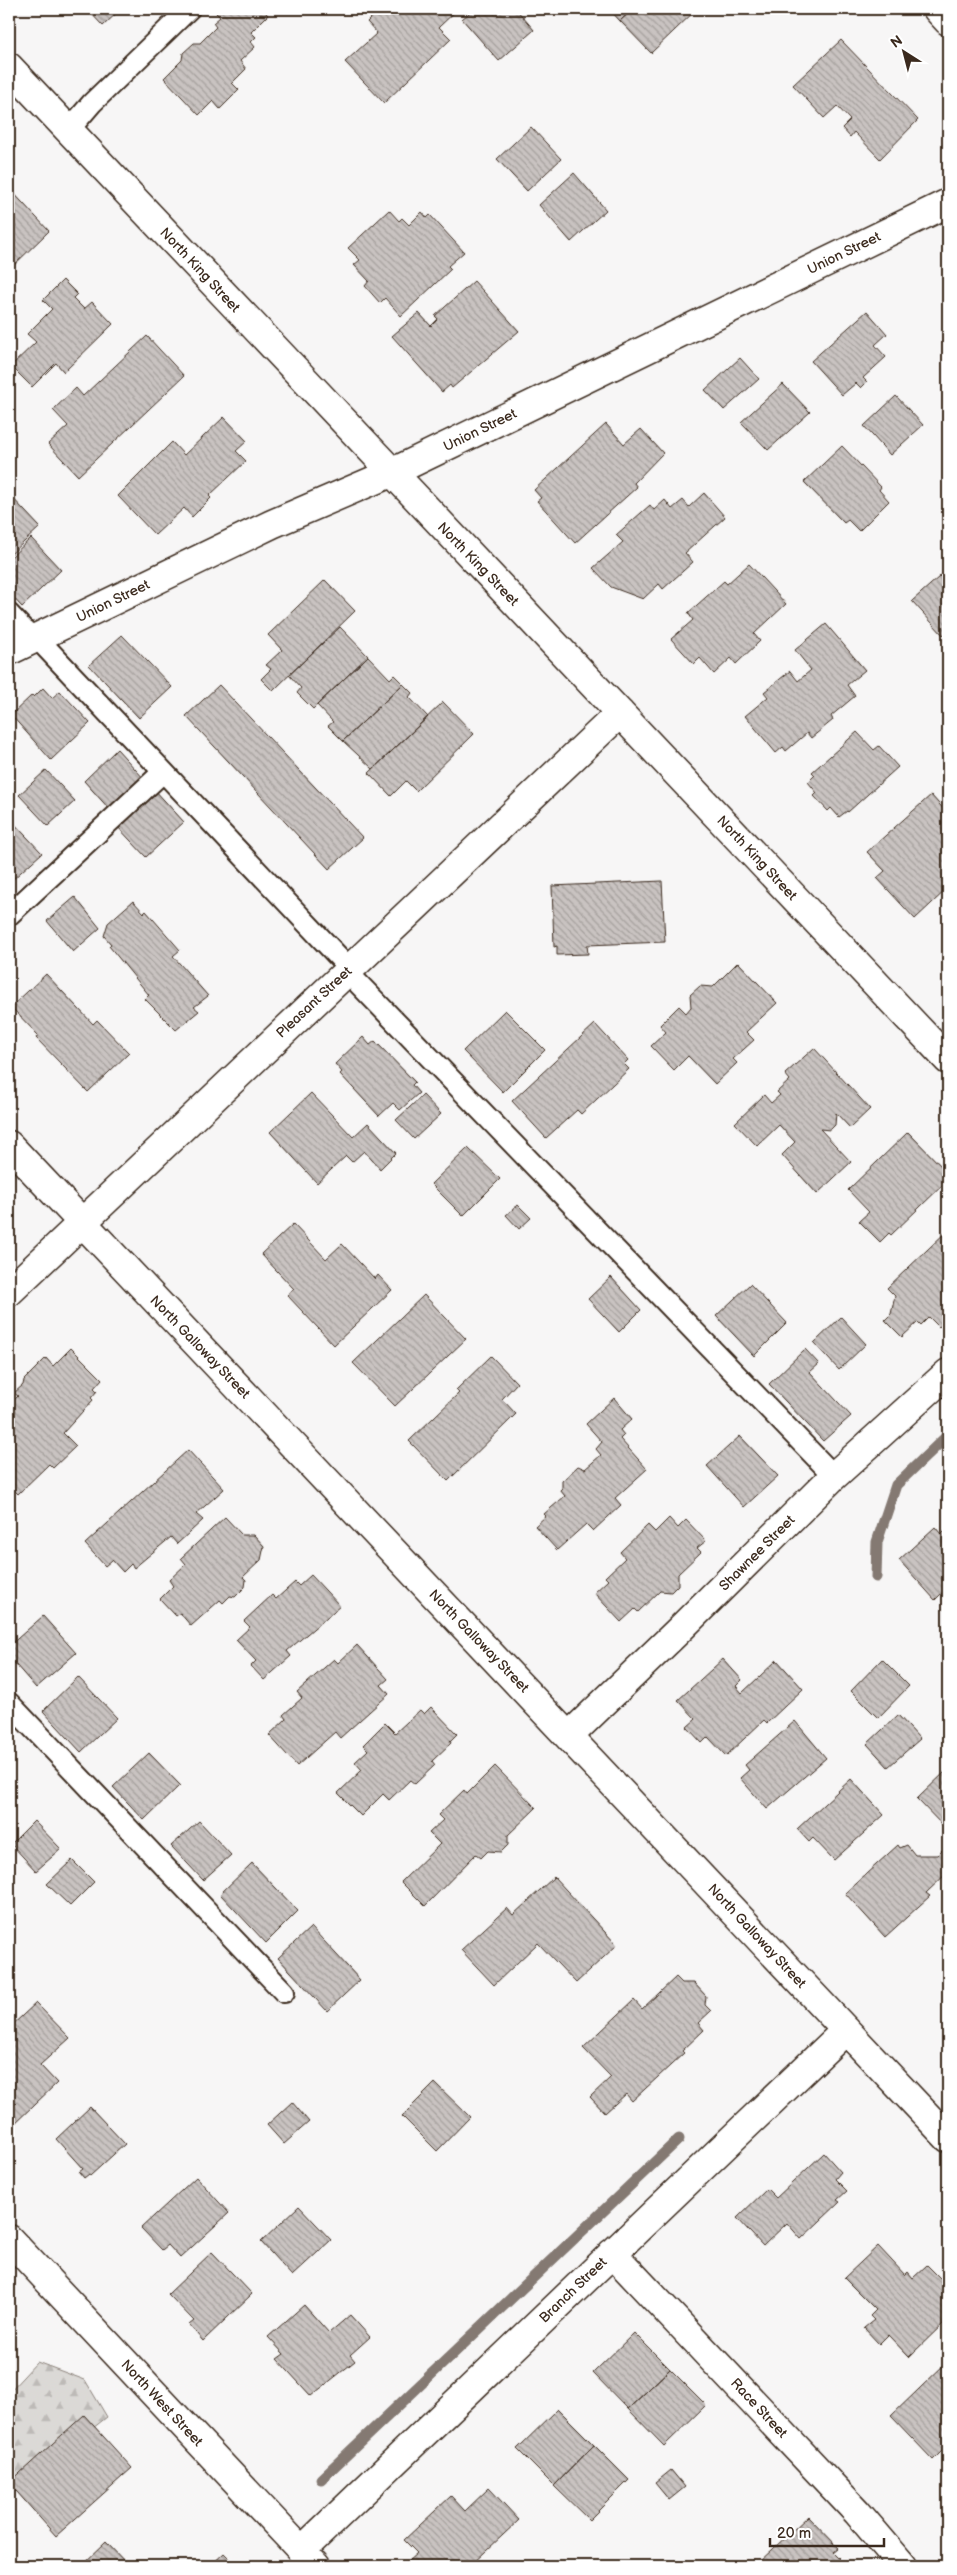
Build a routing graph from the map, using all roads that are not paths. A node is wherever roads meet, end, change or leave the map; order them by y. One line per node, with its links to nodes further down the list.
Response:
1 (189, 9): 5 (lane)
2 (937, 9): 3 (main road)
3 (948, 21)
4 (9, 67): 5 (main road, North King Street)
5 (68, 131): 7 (main road, North King Street)
6 (948, 203): 7 (main road, Union Street)
7 (391, 473): 9 (main road, Union Street); 11 (main road, North King Street)
8 (9, 614): 9 (lane)
9 (36, 638): 10 (main road, Union Street); 12 (lane)
10 (9, 651)
11 (620, 713): 14 (main road, Pleasant Street); 15 (main road, North King Street)
12 (163, 772): 13 (lane); 14 (lane)
13 (9, 915)
14 (350, 969): 17 (main road, Pleasant Street); 20 (lane)
15 (948, 1060)
16 (9, 1145): 17 (main road, North Galloway Street)
17 (82, 1222): 18 (main road, Pleasant Street); 22 (main road, North Galloway Street)
18 (9, 1292)
19 (948, 1372): 20 (main road, Shawnee Street)
20 (834, 1476): 22 (main road, Shawnee Street)
21 (9, 1703): 23 (lane)
22 (569, 1736): 24 (main road, North Galloway Street)
23 (284, 1992)
24 (846, 2030): 25 (main road, North Galloway Street); 27 (main road, Branch Street)
25 (948, 2138)
26 (9, 2239): 28 (main road, North West Street)
27 (612, 2253): 28 (main road, Branch Street); 29 (main road, Race Street)
28 (308, 2559)
29 (903, 2566)

